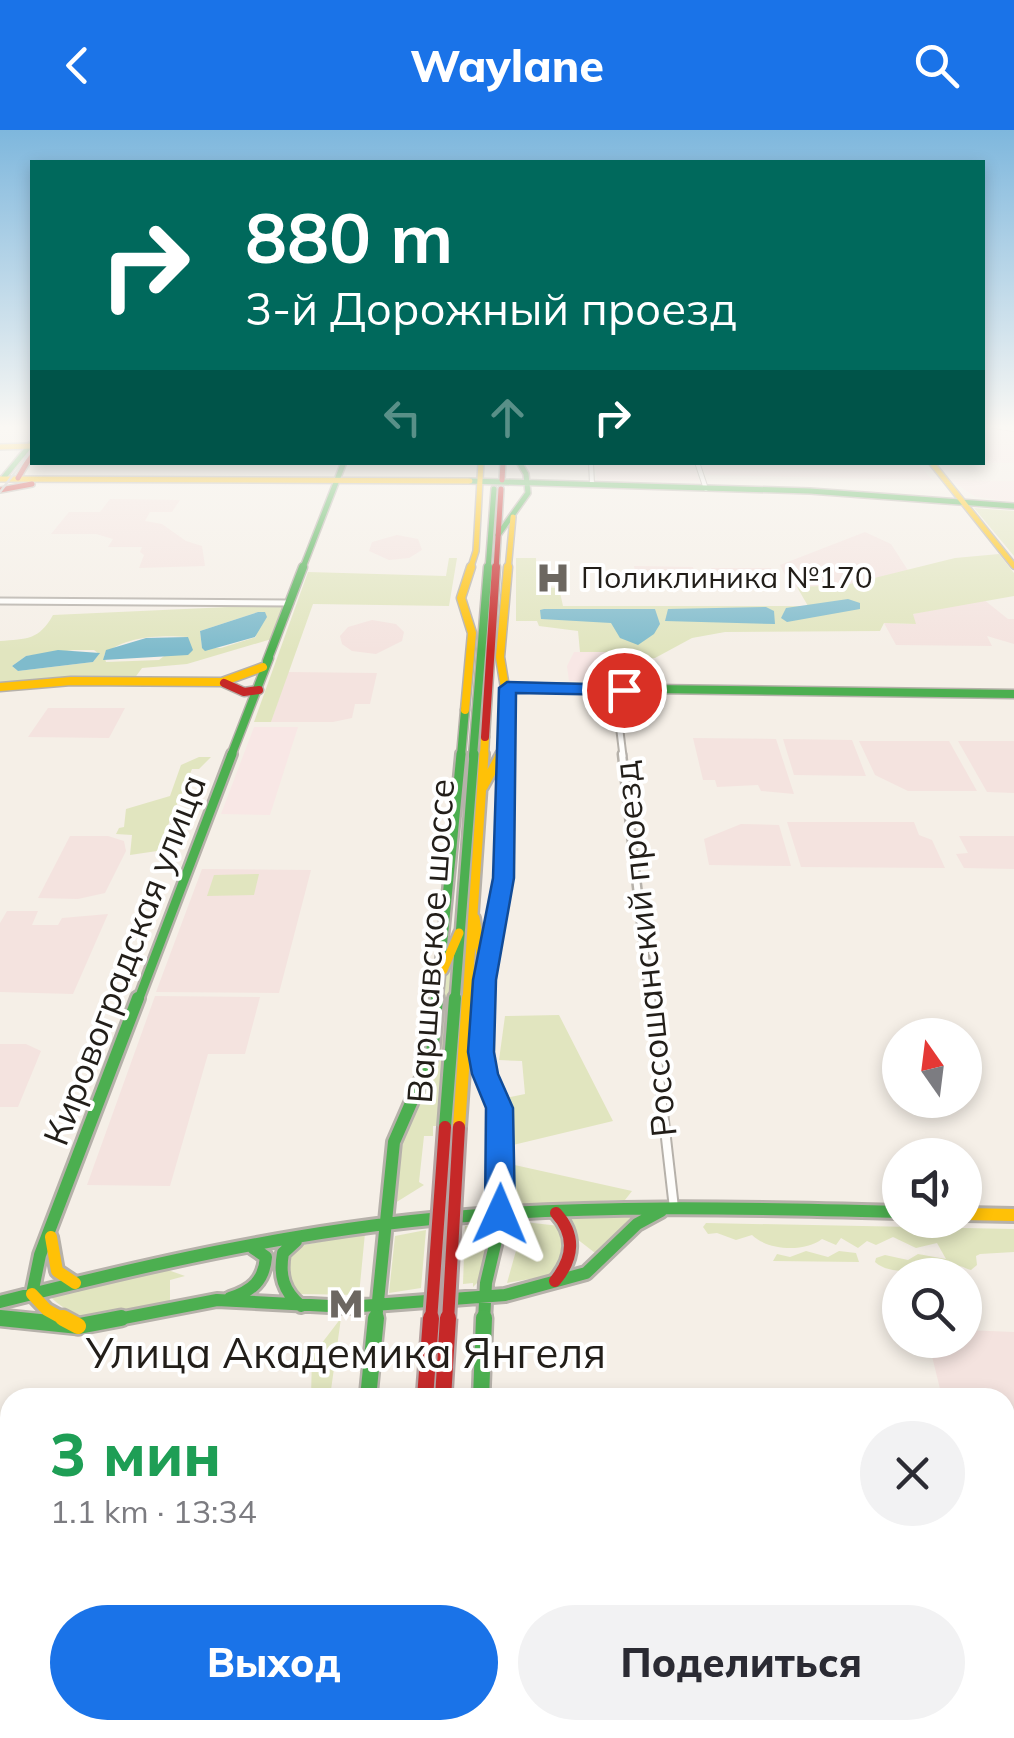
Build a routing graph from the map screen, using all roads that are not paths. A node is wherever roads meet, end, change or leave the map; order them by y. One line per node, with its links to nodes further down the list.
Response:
1 (329, 501): 15 (main road, Кировоградская улица)
2 (478, 501): 10 (main road)
3 (496, 501): 12 (main road, Варшавское шоссе)
4 (498, 501): 11 (main road, Варшавское шоссе)
5 (526, 501): 9 (main road)
6 (963, 501): 13 (main road)
7 (971, 501): 8 (main road)
8 (1014, 506)
9 (513, 517): 11 (main road); 17 (main road)
10 (477, 529): 12 (main road); 29 (main road)
11 (498, 535): 16 (main road, Варшавское шоссе)
12 (488, 558): 27 (main road, Варшавское шоссе)
13 (1014, 566)
14 (0, 600): 15 (street)
15 (290, 603): 18 (main road, Кировоградская улица)
16 (492, 632): 17 (main road); 25 (main road, Варшавское шоссе)
17 (500, 657): 20 (main road)
18 (262, 670): 22 (main road); 22 (main road, Кировоградская улица)
19 (0, 688): 22 (main road)
20 (507, 688): 21 (main road); 24 (main road)
21 (615, 690): 23 (main road); 30 (street, Россошанский проезд)
22 (247, 693): 37 (main road, Кировоградская улица)
23 (1014, 694)
24 (507, 741): 25 (main road); 28 (main road)
25 (482, 788): 26 (main road, Варшавское шоссе)
26 (474, 916): 28 (main road); 52 (main road, Варшавское шоссе, bridge)
27 (459, 932): 29 (main road); 51 (main road, Варшавское шоссе, bridge)
28 (484, 980): 33 (main road)
29 (439, 982): 36 (main road)
30 (674, 1208): 31 (main road); 32 (main road); 41 (main road)
31 (553, 1212): 33 (main road); 41 (main road)
32 (882, 1212)
33 (500, 1214): 36 (main road); 43 (main road)
34 (982, 1214): 35 (main road)
35 (1014, 1215)
36 (384, 1225): 38 (main road); 46 (main road)
37 (52, 1230): 40 (main road); 42 (main road, Кировоградская улица)
38 (303, 1237): 39 (main road); 47 (main road)
39 (250, 1247): 40 (main road); 44 (main road)
40 (77, 1283): 42 (main road)
41 (548, 1285): 43 (main road)
42 (32, 1294): 45 (main road); 49 (main road)
43 (485, 1296): 46 (main road); 53 (main road)
44 (226, 1300): 47 (main road); 49 (main road)
45 (0, 1302)
46 (377, 1305): 47 (main road); 50 (main road)
47 (302, 1306)
48 (0, 1318): 49 (main road)
49 (81, 1327)
50 (369, 1388)
51 (426, 1388)
52 (444, 1388)
53 (482, 1388)

